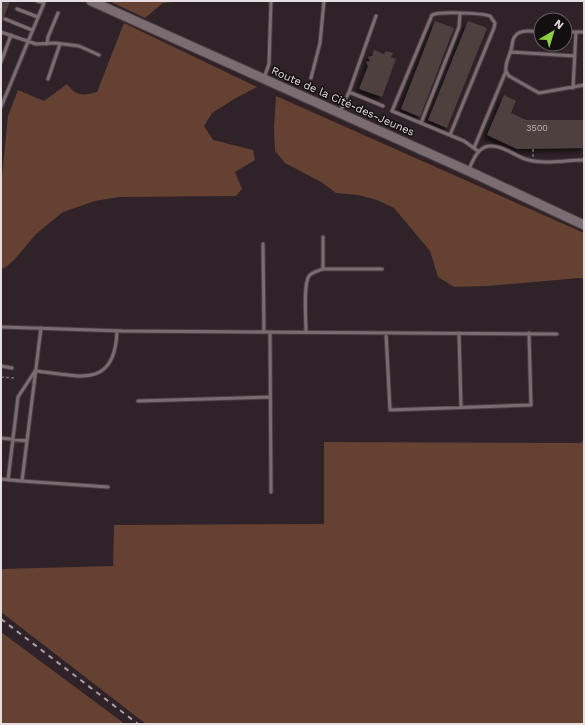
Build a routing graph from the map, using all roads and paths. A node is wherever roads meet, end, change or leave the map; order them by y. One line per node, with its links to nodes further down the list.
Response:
1 (37, 1): 9 (lane)
2 (91, 1): 27 (main road, Route de la Cité-des-Jeunes)
3 (271, 1): 27 (lane)
4 (324, 1): 25 (lane)
5 (17, 9): 9 (lane)
6 (58, 12): 18 (lane)
7 (460, 14): 34 (lane); 34 (lane); 35 (lane)
8 (376, 16): 30 (lane)
9 (38, 17): 11 (lane)
10 (5, 19): 11 (lane)
11 (32, 30): 17 (lane)
12 (1, 32): 16 (lane)
13 (533, 32): 20 (lane)
14 (576, 32): 15 (lane); 22 (lane)
15 (584, 32)
16 (11, 35): 17 (lane); 23 (lane)
17 (28, 41): 18 (lane); 32 (lane)
18 (47, 44): 19 (lane)
19 (60, 44): 21 (lane); 26 (lane)
20 (511, 52): 22 (lane); 24 (lane)
21 (99, 55)
22 (575, 56): 29 (lane)
23 (1, 62)
24 (506, 71): 29 (lane); 36 (lane)
25 (311, 78)
26 (48, 79)
27 (264, 79): 33 (main road, Route de la Cité-des-Jeunes)
28 (584, 85): 29 (lane)
29 (573, 88)
30 (349, 92): 31 (lane); 33 (lane)
31 (383, 106)
32 (1, 107)
33 (340, 113): 41 (main road, Route de la Cité-des-Jeunes)
34 (421, 123): 35 (lane)
35 (450, 135): 36 (lane)
36 (474, 148): 38 (lane)
37 (533, 149): 39 (path)
38 (478, 151): 40 (lane); 41 (lane)
39 (533, 158)
40 (584, 160)
41 (468, 171): 42 (main road, Route de la Cité-des-Jeunes)
42 (584, 226)
43 (323, 237): 46 (lane)
44 (263, 244): 50 (lane)
45 (382, 268): 46 (lane)
46 (323, 269): 52 (lane)
47 (1, 327): 48 (lane)
48 (41, 328): 49 (lane); 59 (lane)
49 (117, 331): 50 (lane); 59 (lane)
50 (264, 332): 51 (lane)
51 (270, 332): 52 (lane); 62 (lane)
52 (306, 332): 53 (lane)
53 (386, 333): 54 (lane); 64 (lane)
54 (459, 333): 55 (lane); 64 (lane)
55 (529, 333): 56 (lane); 64 (lane)
56 (557, 334)
57 (1, 366): 58 (lane)
58 (12, 368)
59 (35, 371): 66 (lane); 67 (lane)
60 (1, 376): 61 (path)
61 (14, 378)
62 (270, 397): 63 (lane); 72 (lane)
63 (138, 401)
64 (461, 407)
65 (1, 438): 66 (lane)
66 (13, 439): 67 (lane); 69 (lane)
67 (27, 441): 70 (lane)
68 (1, 479): 69 (lane)
69 (8, 480): 70 (lane)
70 (22, 481): 71 (lane)
71 (108, 487)
72 (271, 492)

